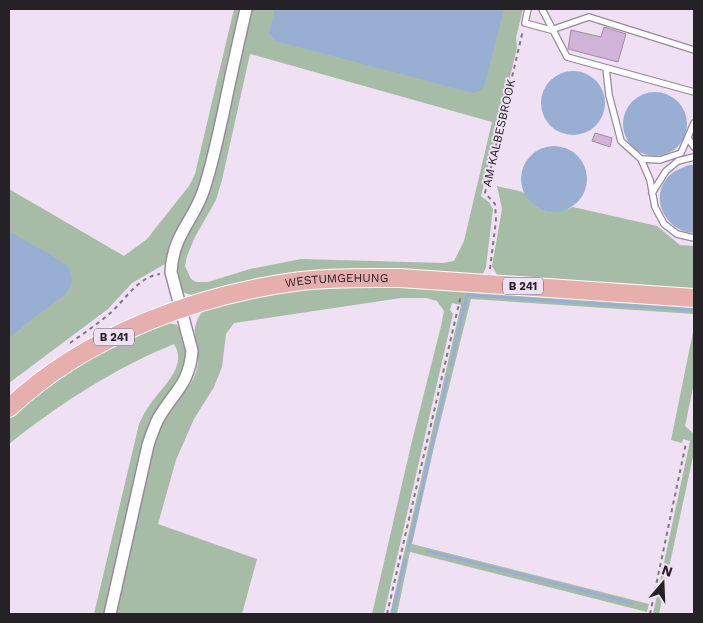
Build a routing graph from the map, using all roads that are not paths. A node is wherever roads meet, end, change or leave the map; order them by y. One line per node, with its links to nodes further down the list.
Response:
1 (246, 9): 16 (street)
2 (528, 9): 4 (lane)
3 (542, 9): 4 (lane)
4 (552, 30): 5 (lane); 6 (lane)
5 (694, 50)
6 (606, 68): 7 (lane); 12 (lane)
7 (694, 92)
8 (694, 123): 9 (lane)
9 (688, 138): 10 (lane); 12 (lane)
10 (694, 147)
11 (694, 157): 13 (lane)
12 (642, 158): 13 (lane)
13 (652, 193): 14 (lane)
14 (694, 238)
15 (694, 298): 16 (main road, WESTUMGEHUNG / B 241)
16 (181, 308): 17 (main road, WESTUMGEHUNG / B 241); 18 (street)
17 (9, 408)
18 (110, 614)

